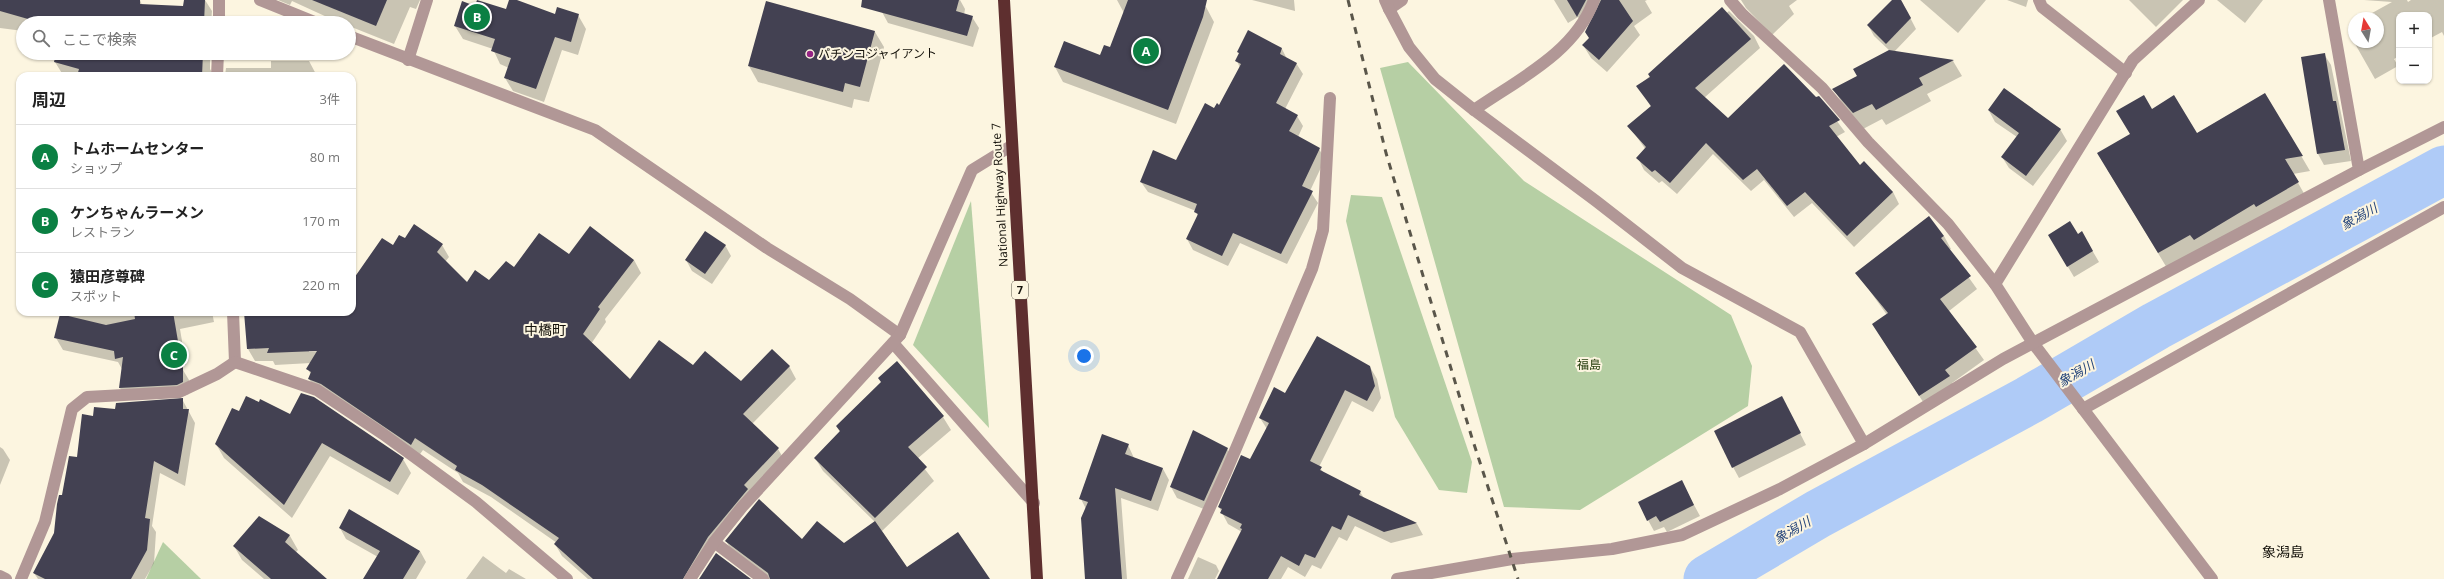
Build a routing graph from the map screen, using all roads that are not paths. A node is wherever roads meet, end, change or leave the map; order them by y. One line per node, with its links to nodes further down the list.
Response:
1 (219, 0): 12 (street)
2 (260, 0): 13 (street)
3 (427, 0): 16 (street)
4 (1402, 0): 11 (street)
5 (1594, 0): 20 (street)
6 (1730, 0): 25 (street)
7 (2039, 0): 18 (street)
8 (2199, 0): 18 (street)
9 (2329, 0): 23 (street)
10 (1006, 2): 22 (highway, National Highway Route 7 / 7)
11 (1387, 4): 20 (street)
12 (219, 16)
13 (300, 16)
14 (356, 39): 16 (street)
15 (218, 60): 17 (street)
16 (408, 60): 27 (street)
17 (217, 72)
18 (2126, 73): 25 (street)
19 (1330, 98): 41 (street)
20 (1474, 110): 31 (street)
21 (2444, 127): 23 (street)
22 (1011, 146): 27 (street); 32 (highway, National Highway Route 7 / 7)
23 (2359, 170): 28 (street)
24 (2444, 207): 30 (street)
25 (1995, 284): 28 (street)
26 (233, 316): 29 (street)
27 (896, 339): 32 (street); 33 (street)
28 (2033, 344): 30 (street); 31 (street)
29 (235, 362): 36 (street); 37 (street)
30 (2082, 409): 43 (street)
31 (1864, 444): 42 (street)
32 (1034, 503): 40 (highway, National Highway Route 7 / 7)
33 (714, 542): 38 (street); 39 (street)
34 (0, 576): 35 (street)
35 (6, 579)
36 (21, 579)
37 (567, 579)
38 (690, 579)
39 (763, 579)
40 (1037, 579)
41 (1177, 579)
42 (1397, 579)
43 (2212, 579)

